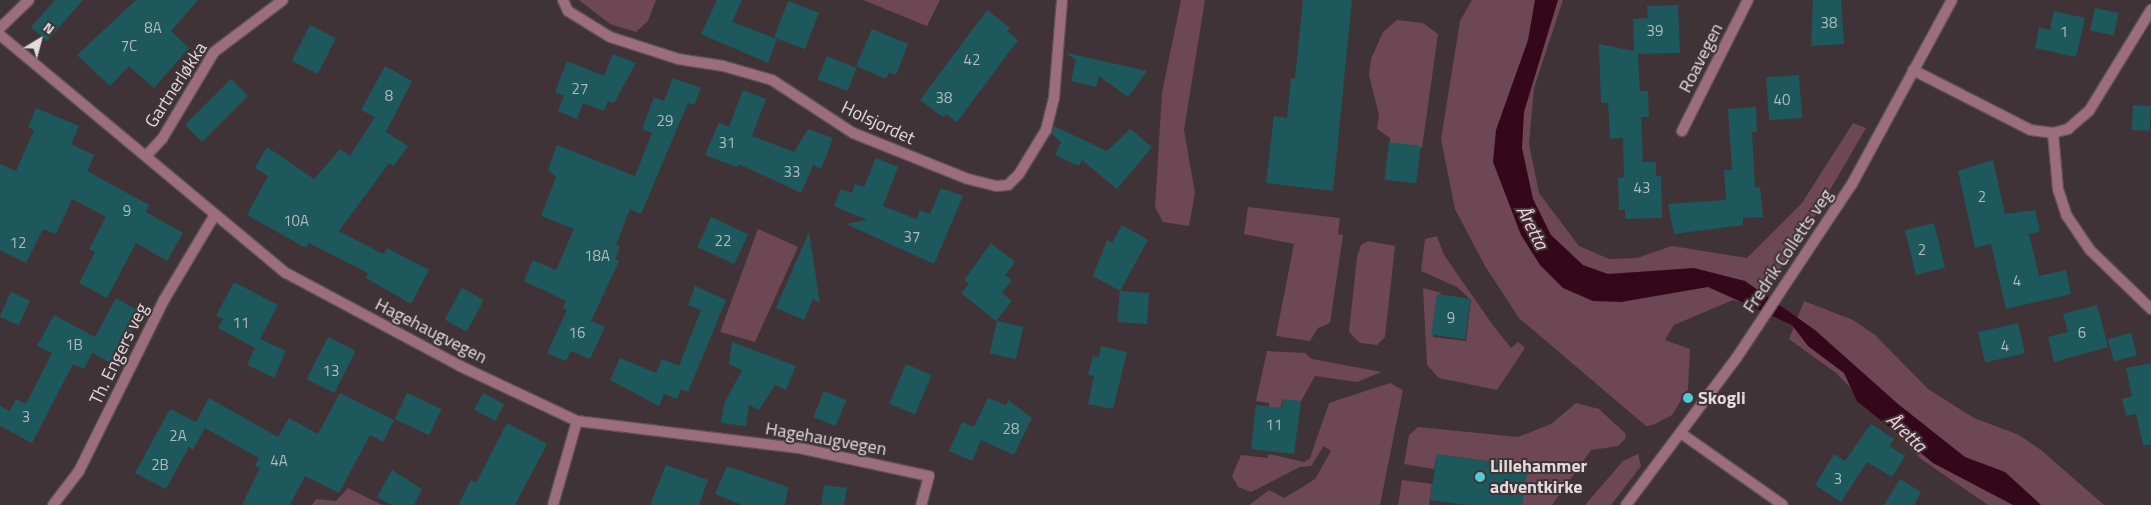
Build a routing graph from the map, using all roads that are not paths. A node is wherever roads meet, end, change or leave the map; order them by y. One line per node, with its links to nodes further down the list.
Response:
1 (29, 0): 8 (street)
2 (283, 0): 13 (street, Gartnerløkka)
3 (563, 0): 4 (street, Holsjordet)
4 (1062, 0)
5 (1748, 0): 11 (street, Roavegen)
6 (1952, 0): 10 (street, Fredrik Colletts veg)
7 (2151, 10): 12 (street)
8 (0, 28)
9 (0, 34): 13 (street, Hagehaugvegen)
10 (1913, 70): 12 (street); 17 (street, Fredrik Colletts veg)
11 (1682, 131)
12 (2053, 133): 15 (street)
13 (146, 156): 14 (street, Hagehaugvegen)
14 (214, 216): 16 (street, Hagehaugvegen); 18 (street, Th. Engers veg)
15 (2151, 308)
16 (577, 421): 19 (street); 20 (street, Hagehaugvegen)
17 (1682, 434): 21 (street, Fredrik Colletts veg); 22 (street)
18 (53, 505)
19 (553, 505)
20 (921, 505)
21 (1626, 505)
22 (1783, 505)

